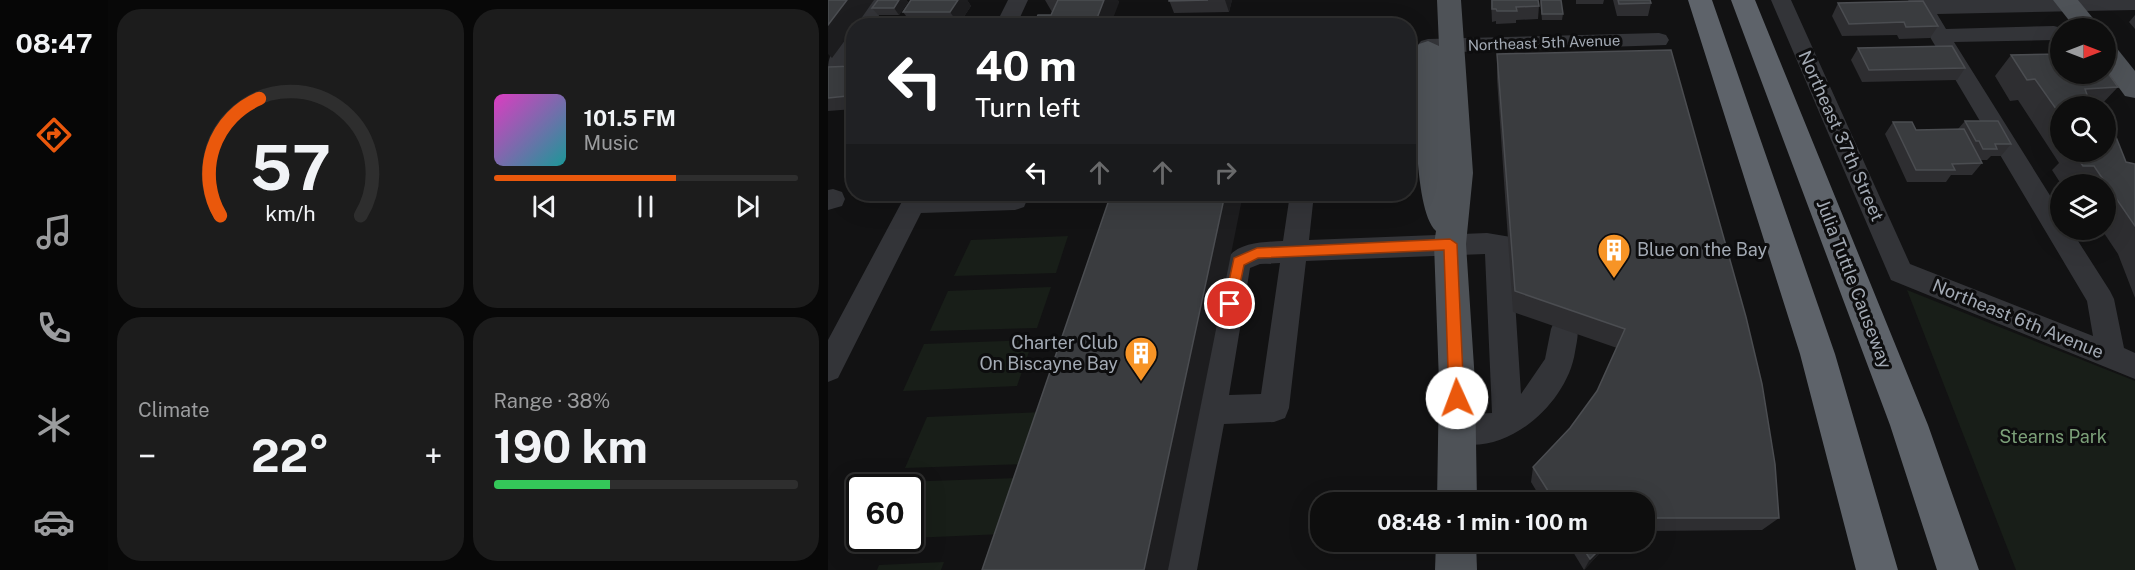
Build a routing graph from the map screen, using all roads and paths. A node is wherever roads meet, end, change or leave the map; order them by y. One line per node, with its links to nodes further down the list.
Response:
1 (879, 0): 12 (street)
2 (1018, 0): 13 (street)
3 (1428, 0): 19 (main road)
4 (1449, 0): 19 (main road)
5 (1700, 0): 39 (highway)
6 (1743, 0): 40 (highway, Julia Tuttle Causeway)
7 (1781, 0): 28 (street, Northeast 37th Street)
8 (2068, 3): 10 (street); 11 (street); 14 (main road)
9 (1921, 4): 11 (street); 17 (street)
10 (2135, 4)
11 (1982, 7): 16 (street)
12 (867, 18)
13 (1009, 18)
14 (2080, 18)
15 (2050, 33): 16 (street)
16 (2000, 34): 17 (street)
17 (1941, 36): 30 (street)
18 (1659, 40): 19 (street, Northeast 5th Avenue)
19 (1439, 46): 26 (main road)
20 (846, 48): 21 (street)
21 (836, 62)
22 (2116, 65): 23 (main road)
23 (2135, 89)
24 (915, 201): 31 (street)
25 (1301, 201): 27 (street)
26 (1450, 244): 27 (street); 33 (street); 34 (main road)
27 (1294, 251): 32 (street); 32 (street)
28 (1900, 272): 30 (street, Northeast 6th Avenue)
29 (1565, 329): 33 (street)
30 (2123, 361)
31 (828, 369)
32 (1211, 410): 37 (street)
33 (1508, 421): 34 (street)
34 (1458, 430): 35 (main road)
35 (1457, 492)
36 (1456, 552): 38 (main road)
37 (1180, 570)
38 (1456, 570)
39 (1877, 570)
40 (1958, 570)

